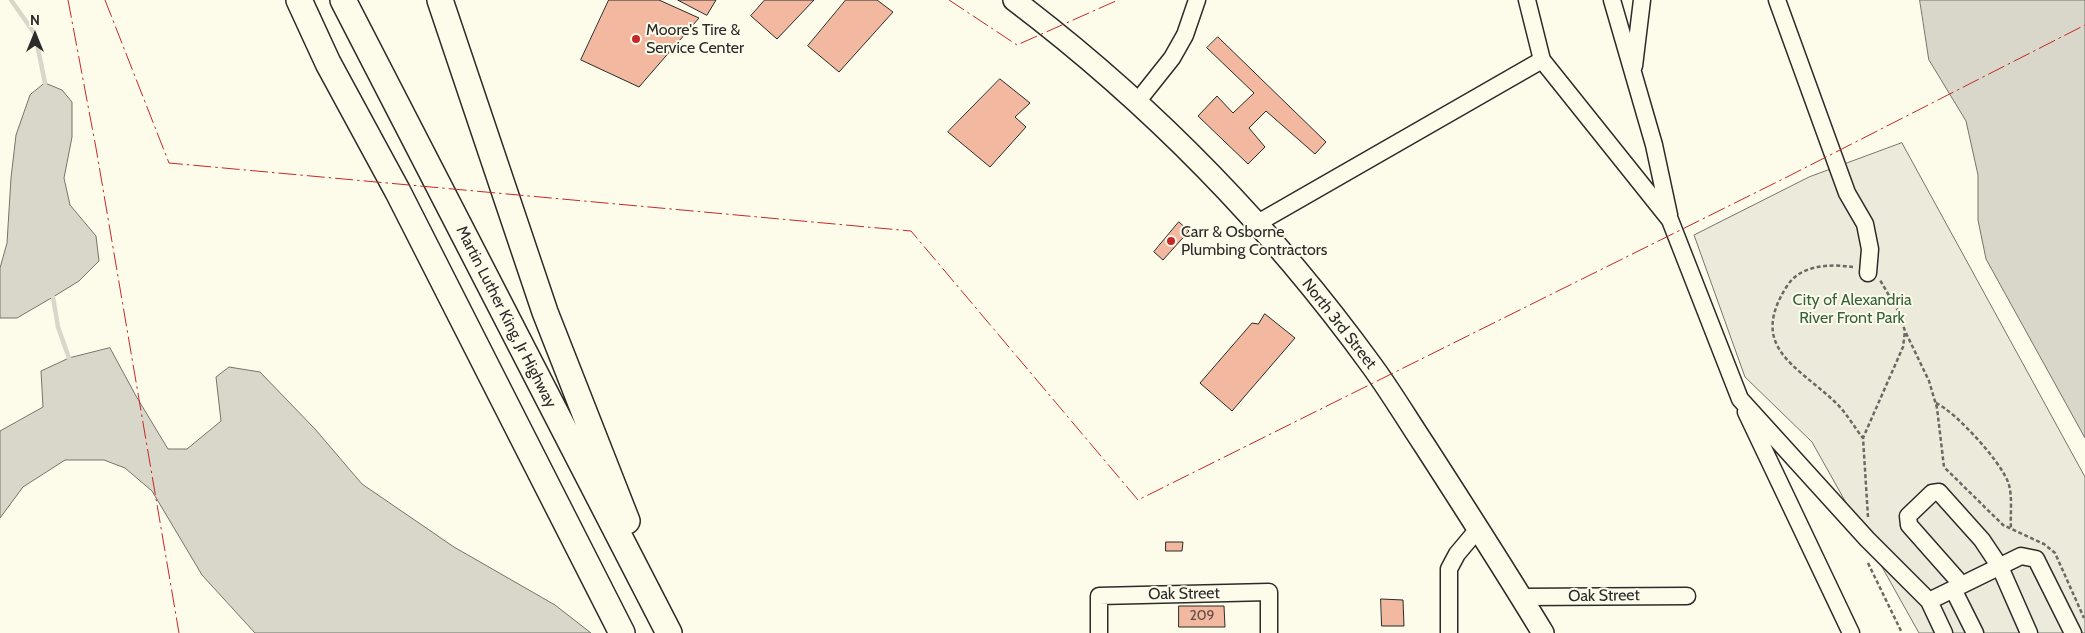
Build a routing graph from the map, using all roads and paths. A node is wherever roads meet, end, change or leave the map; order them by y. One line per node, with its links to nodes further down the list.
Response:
1 (290, 0): 12 (highway)
2 (299, 0): 12 (highway)
3 (343, 0): 30 (highway, Martin Luther King, Jr Highway)
4 (440, 0): 30 (highway)
5 (1014, 0): 14 (main road, North 3rd Street)
6 (1197, 0): 14 (street)
7 (1527, 0): 11 (street)
8 (1612, 0): 13 (street)
9 (1642, 0): 13 (street)
10 (1776, 0): 17 (street)
11 (1542, 60): 15 (street); 16 (street)
12 (328, 63): 29 (highway)
13 (1633, 74): 15 (street)
14 (1137, 102): 16 (main road, North 3rd Street)
15 (1670, 220): 19 (street)
16 (1256, 224): 21 (main road, North 3rd Street)
17 (1868, 273): 18 (path); 18 (path)
18 (1906, 331): 20 (path)
19 (1740, 399): 27 (street); 35 (street)
20 (1935, 403): 22 (path); 22 (path)
21 (1478, 529): 26 (main road, North 3rd Street); 33 (street)
22 (2011, 529): 28 (path)
23 (2000, 566): 24 (street); 24 (street); 38 (street); 39 (street)
24 (1957, 587): 27 (street); 37 (street)
25 (1687, 596): 26 (street, Oak Street)
26 (1521, 597): 34 (main road, North 3rd Street)
27 (1929, 601): 36 (street)
28 (2085, 619)
29 (622, 633)
30 (669, 633)
31 (1099, 633): 32 (street, Oak Street)
32 (1269, 633)
33 (1449, 633)
34 (1543, 633)
35 (1851, 633)
36 (1944, 633)
37 (1974, 633)
38 (2029, 633)
39 (2073, 633)

